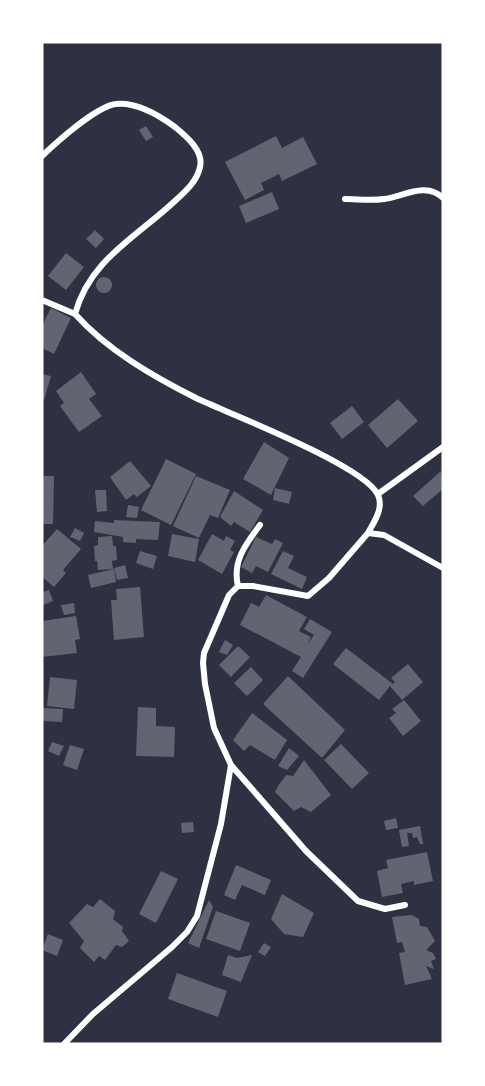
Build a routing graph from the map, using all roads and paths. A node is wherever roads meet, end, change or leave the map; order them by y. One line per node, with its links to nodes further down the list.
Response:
1 (42, 156): 5 (street)
2 (443, 198): 3 (street)
3 (345, 199)
4 (42, 300): 5 (street)
5 (75, 314): 7 (street)
6 (443, 447): 7 (street)
7 (378, 495): 9 (street)
8 (260, 525): 11 (street)
9 (368, 533): 10 (street); 11 (street)
10 (443, 568)
11 (238, 586): 12 (street)
12 (231, 765): 13 (street); 14 (street)
13 (405, 905)
14 (64, 1044)

